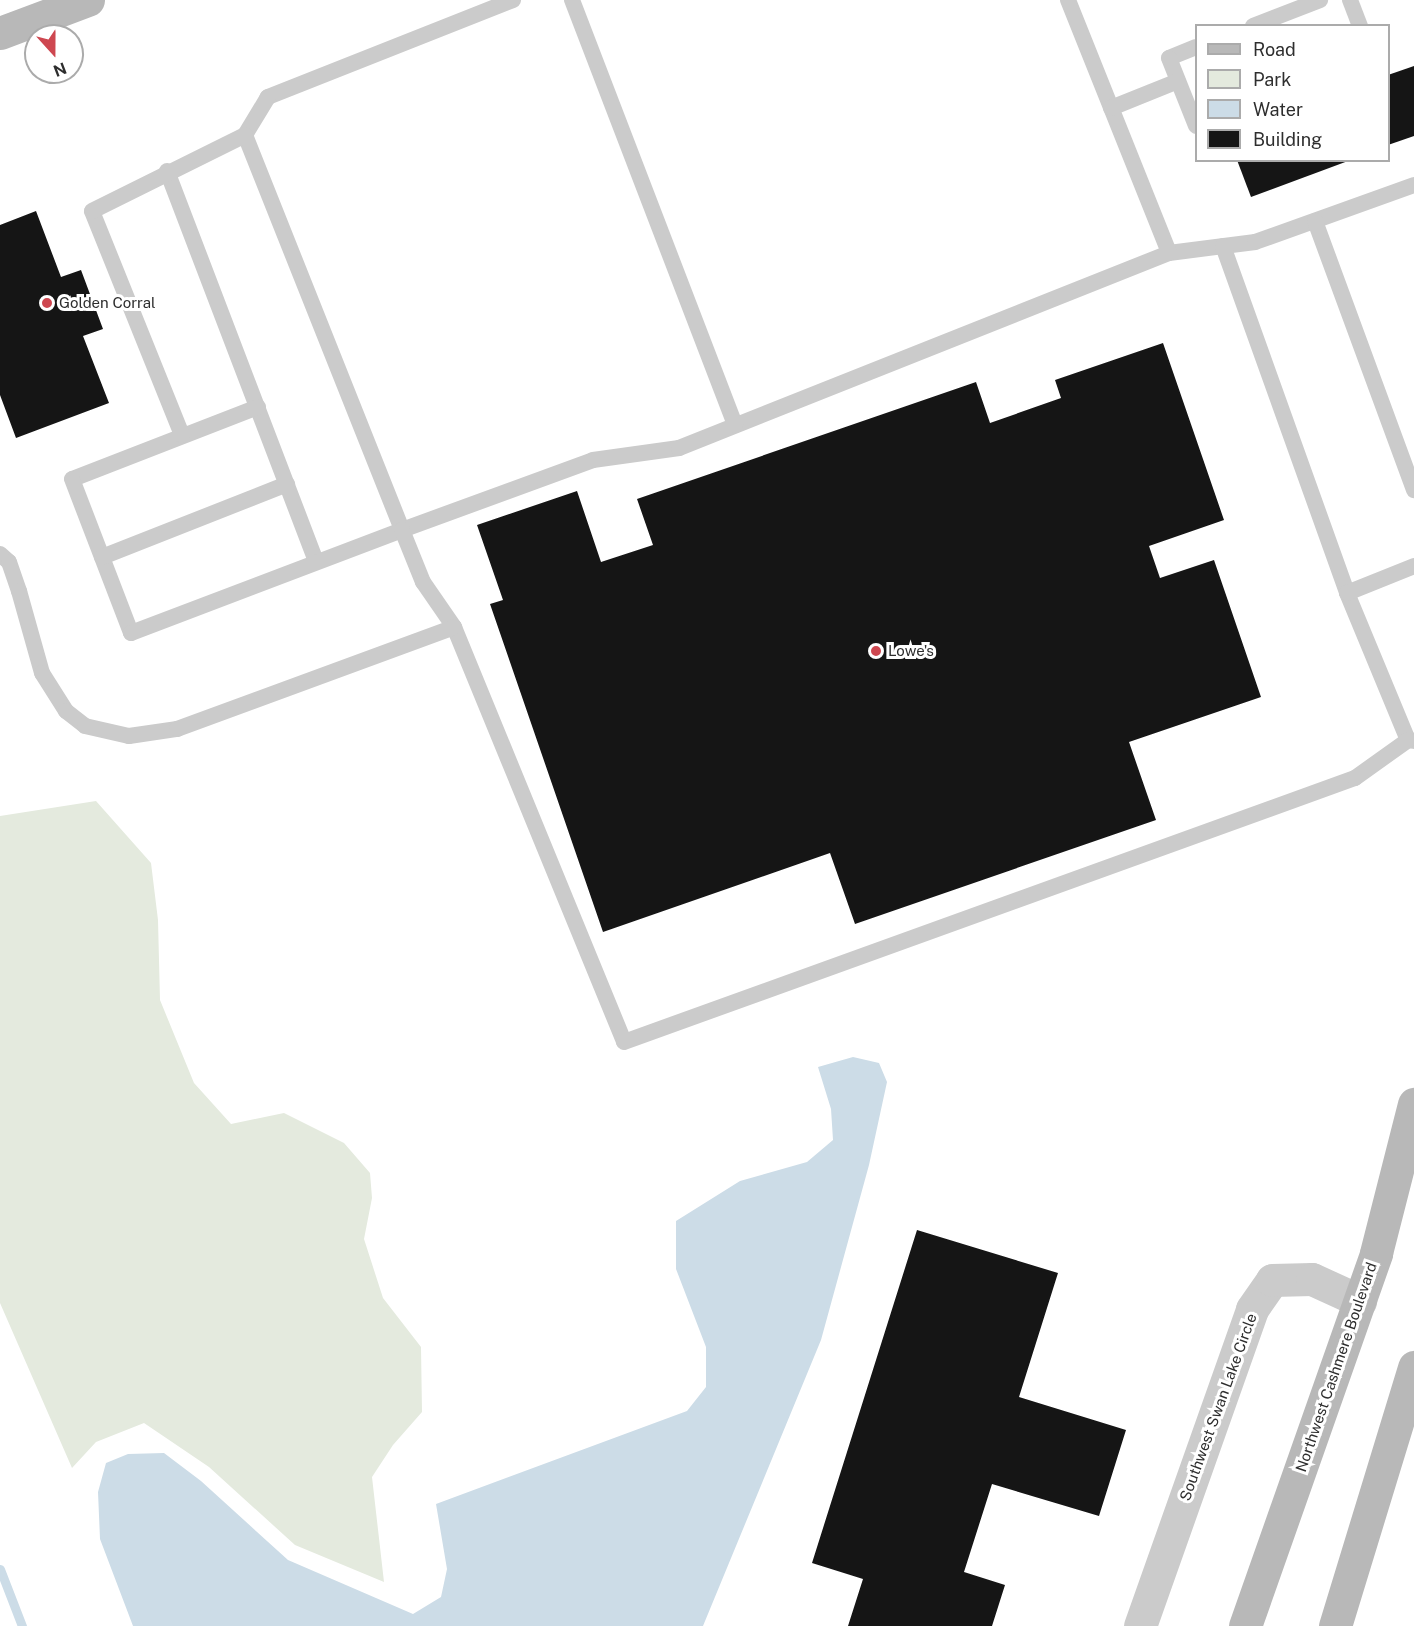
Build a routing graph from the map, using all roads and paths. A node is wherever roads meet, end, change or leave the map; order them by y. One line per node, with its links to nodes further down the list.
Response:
1 (88, 0): 9 (street)
2 (513, 0): 14 (lane)
3 (572, 0): 21 (lane)
4 (1068, 0): 12 (lane)
5 (1320, 0): 7 (lane)
6 (1350, 0): 8 (lane)
7 (1258, 24)
8 (1359, 24)
9 (0, 33)
10 (1195, 48): 11 (lane)
11 (1178, 81): 12 (lane); 13 (lane)
12 (1111, 108): 19 (lane)
13 (1195, 121)
14 (245, 135): 15 (lane); 25 (lane)
15 (167, 171): 20 (lane); 22 (lane)
16 (1414, 185): 17 (lane)
17 (1315, 221): 18 (lane); 24 (lane)
18 (1223, 246): 19 (lane); 30 (lane)
19 (1168, 254): 21 (lane)
20 (258, 407): 22 (lane); 23 (lane)
21 (735, 425): 25 (lane)
22 (182, 435): 27 (lane)
23 (287, 484): 27 (lane); 28 (lane)
24 (1414, 490)
25 (402, 530): 28 (lane); 31 (lane)
26 (0, 554): 31 (lane)
27 (102, 556): 28 (lane)
28 (316, 561)
29 (1414, 566): 30 (lane)
30 (1347, 593): 32 (lane)
31 (454, 627): 32 (lane)
32 (1411, 741)
33 (1414, 1104): 34 (street, Northwest Cashmere Boulevard)
34 (1360, 1301): 36 (street, Southwest Swan Lake Circle); 37 (street, Northwest Cashmere Boulevard)
35 (1414, 1367): 38 (street)
36 (1140, 1626)
37 (1245, 1626)
38 (1335, 1626)

